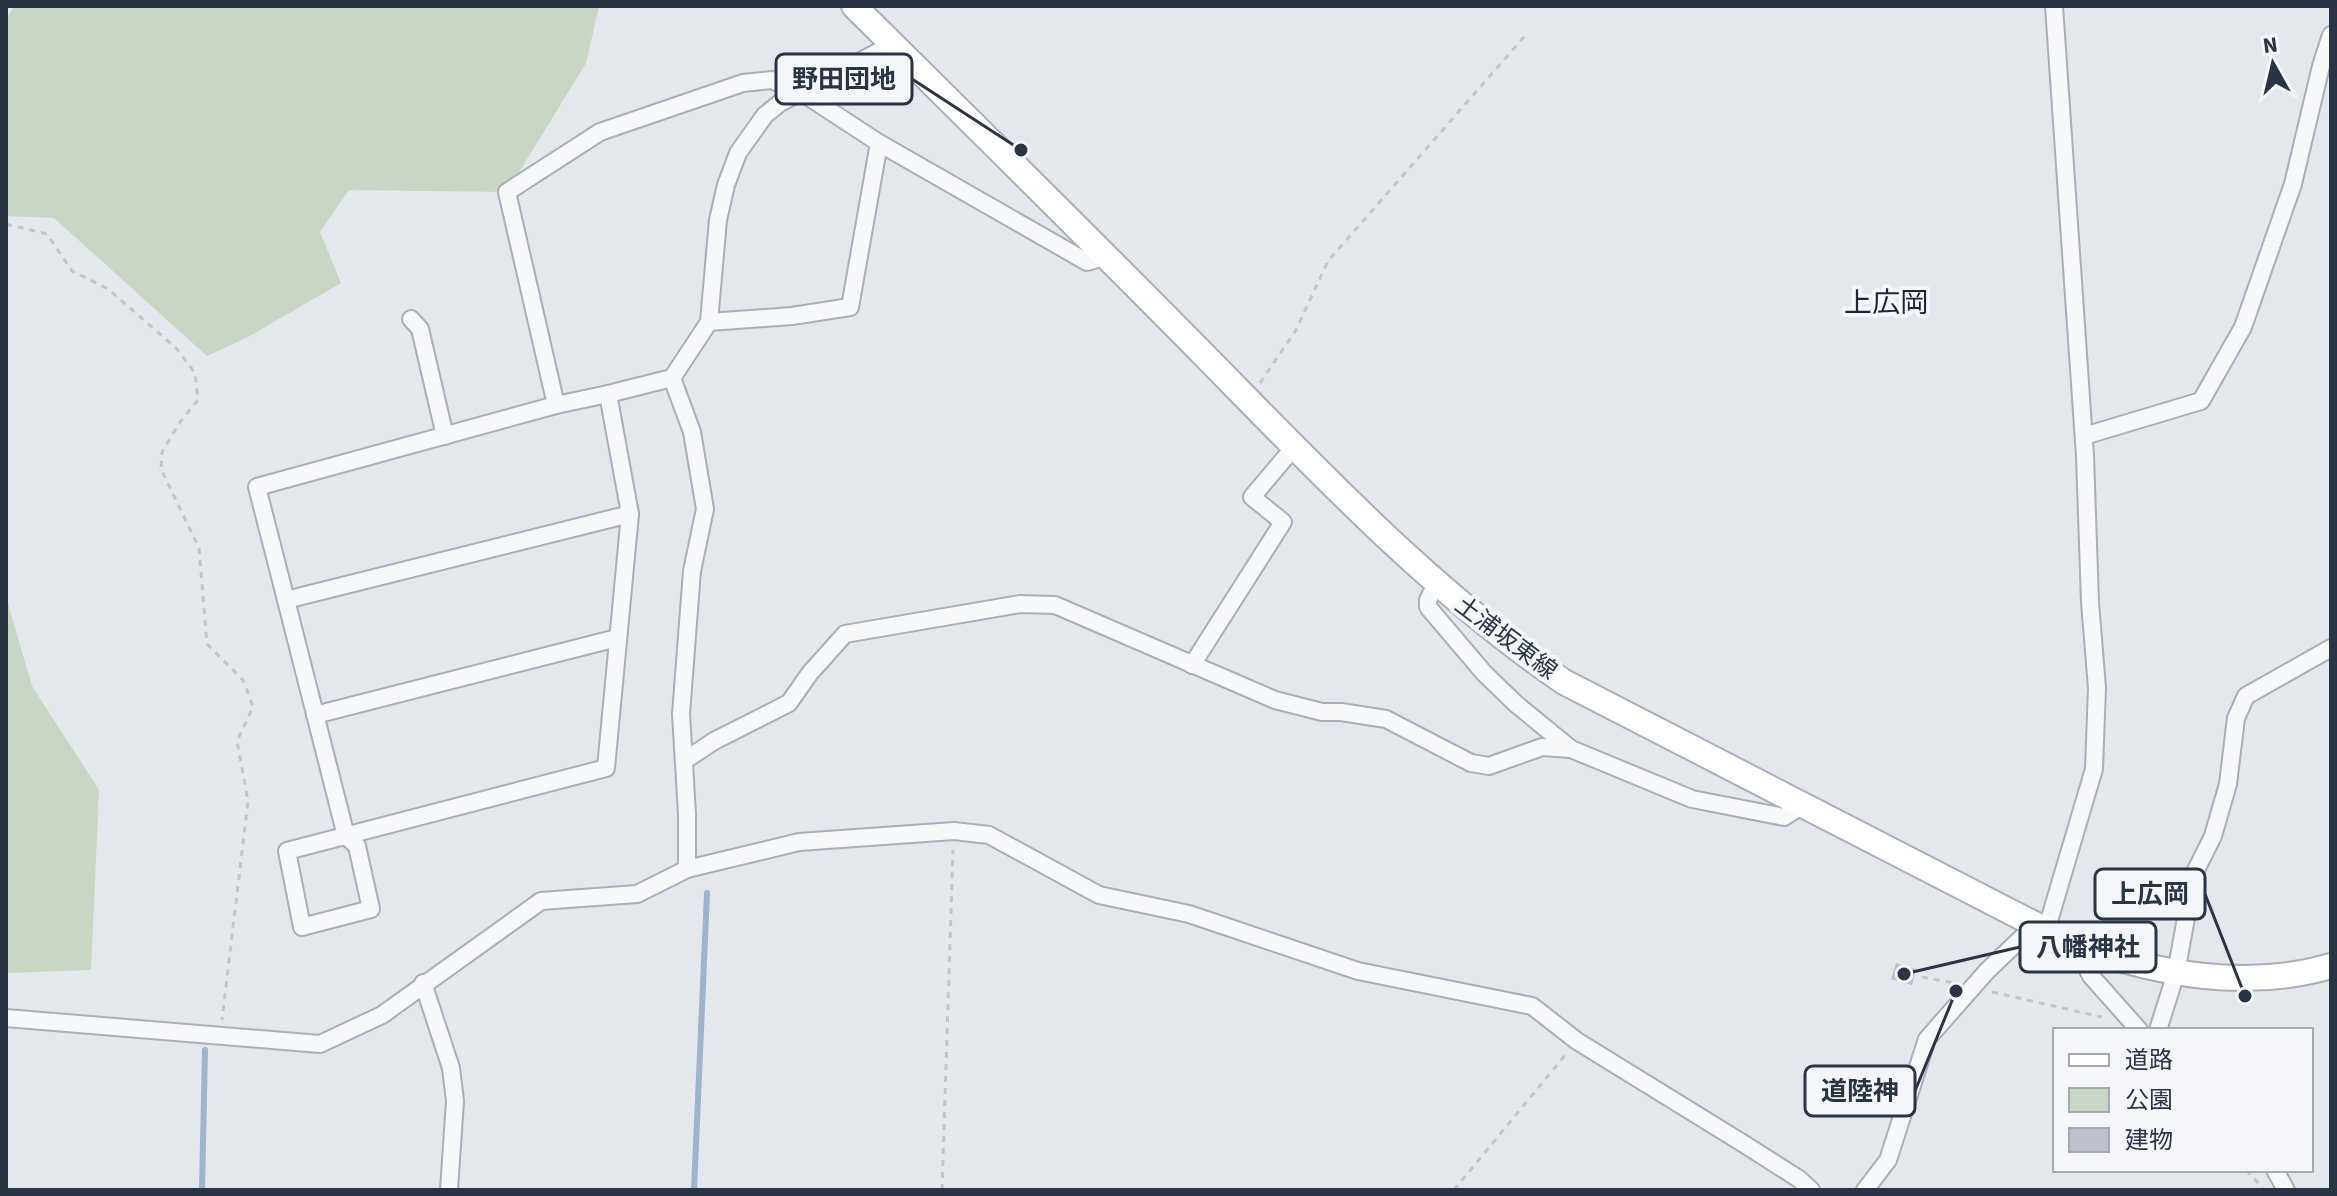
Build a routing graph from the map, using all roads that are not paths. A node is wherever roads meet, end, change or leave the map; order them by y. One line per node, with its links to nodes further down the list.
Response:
1 (854, 6): 4 (main road, 土浦坂東線)
2 (2054, 6): 14 (street)
3 (2331, 35): 14 (street)
4 (893, 44): 5 (street); 7 (main road, 土浦坂東線)
5 (801, 92): 6 (street); 9 (street); 12 (street)
6 (879, 143): 7 (street); 9 (street)
7 (1107, 256): 15 (main road, 土浦坂東線)
8 (411, 319): 13 (street)
9 (709, 322): 10 (street)
10 (672, 378): 11 (street); 24 (street)
11 (608, 394): 12 (street); 16 (street)
12 (556, 405): 13 (street)
13 (445, 436): 18 (street)
14 (2084, 436): 28 (street)
15 (1295, 446): 17 (main road, 土浦坂東線); 21 (street)
16 (630, 514): 18 (street); 19 (street)
17 (1436, 584): 23 (street); 25 (main road, 土浦坂東線)
18 (286, 600): 22 (street)
19 (617, 638): 22 (street); 26 (street)
20 (2331, 648): 31 (street)
21 (1192, 665): 23 (street); 24 (street)
22 (315, 715): 26 (street)
23 (1571, 749): 25 (street)
24 (684, 761): 27 (street)
25 (1804, 804): 28 (main road, 土浦坂東線)
26 (346, 836): 26 (street)
27 (687, 869): 32 (street); 38 (street)
28 (2041, 928): 29 (main road, 土浦坂東線); 39 (street)
29 (2075, 945): 31 (main road, 土浦坂東線); 34 (street)
30 (2331, 966): 31 (main road, 土浦坂東線)
31 (2176, 973): 35 (street)
32 (423, 983): 33 (street); 37 (street)
33 (6, 1018)
34 (2136, 1027)
35 (2159, 1028)
36 (2276, 1172): 40 (street)
37 (449, 1190)
38 (1811, 1190)
39 (1865, 1190)
40 (2286, 1190)

